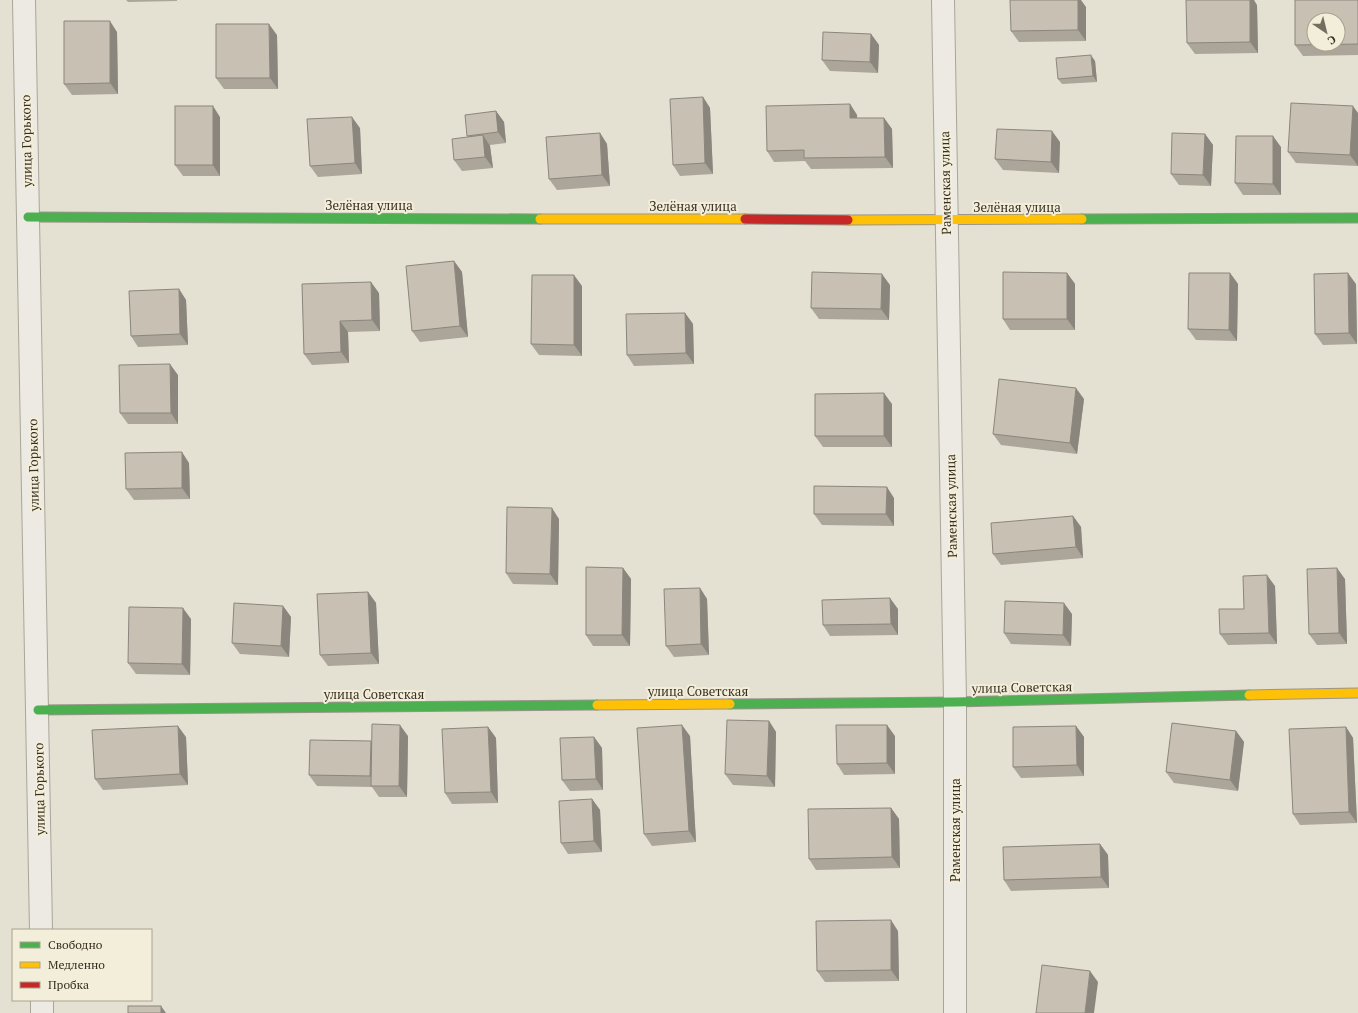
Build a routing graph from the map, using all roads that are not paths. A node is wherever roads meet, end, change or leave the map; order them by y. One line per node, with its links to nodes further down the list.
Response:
1 (24, 0): 3 (street, улица Горького)
2 (943, 0): 5 (street, Раменская улица)
3 (28, 217): 5 (street, Зелёная улица); 8 (street, улица Горького)
4 (1358, 218): 5 (street, Зелёная улица)
5 (946, 220): 7 (street, Раменская улица)
6 (1358, 693): 7 (street, улица Советская)
7 (955, 702): 8 (street, улица Советская); 12 (street, Раменская улица)
8 (38, 710): 9 (street, улица Горького)
9 (41, 929)
10 (42, 1001): 11 (street)
11 (42, 1013)
12 (955, 1013)

